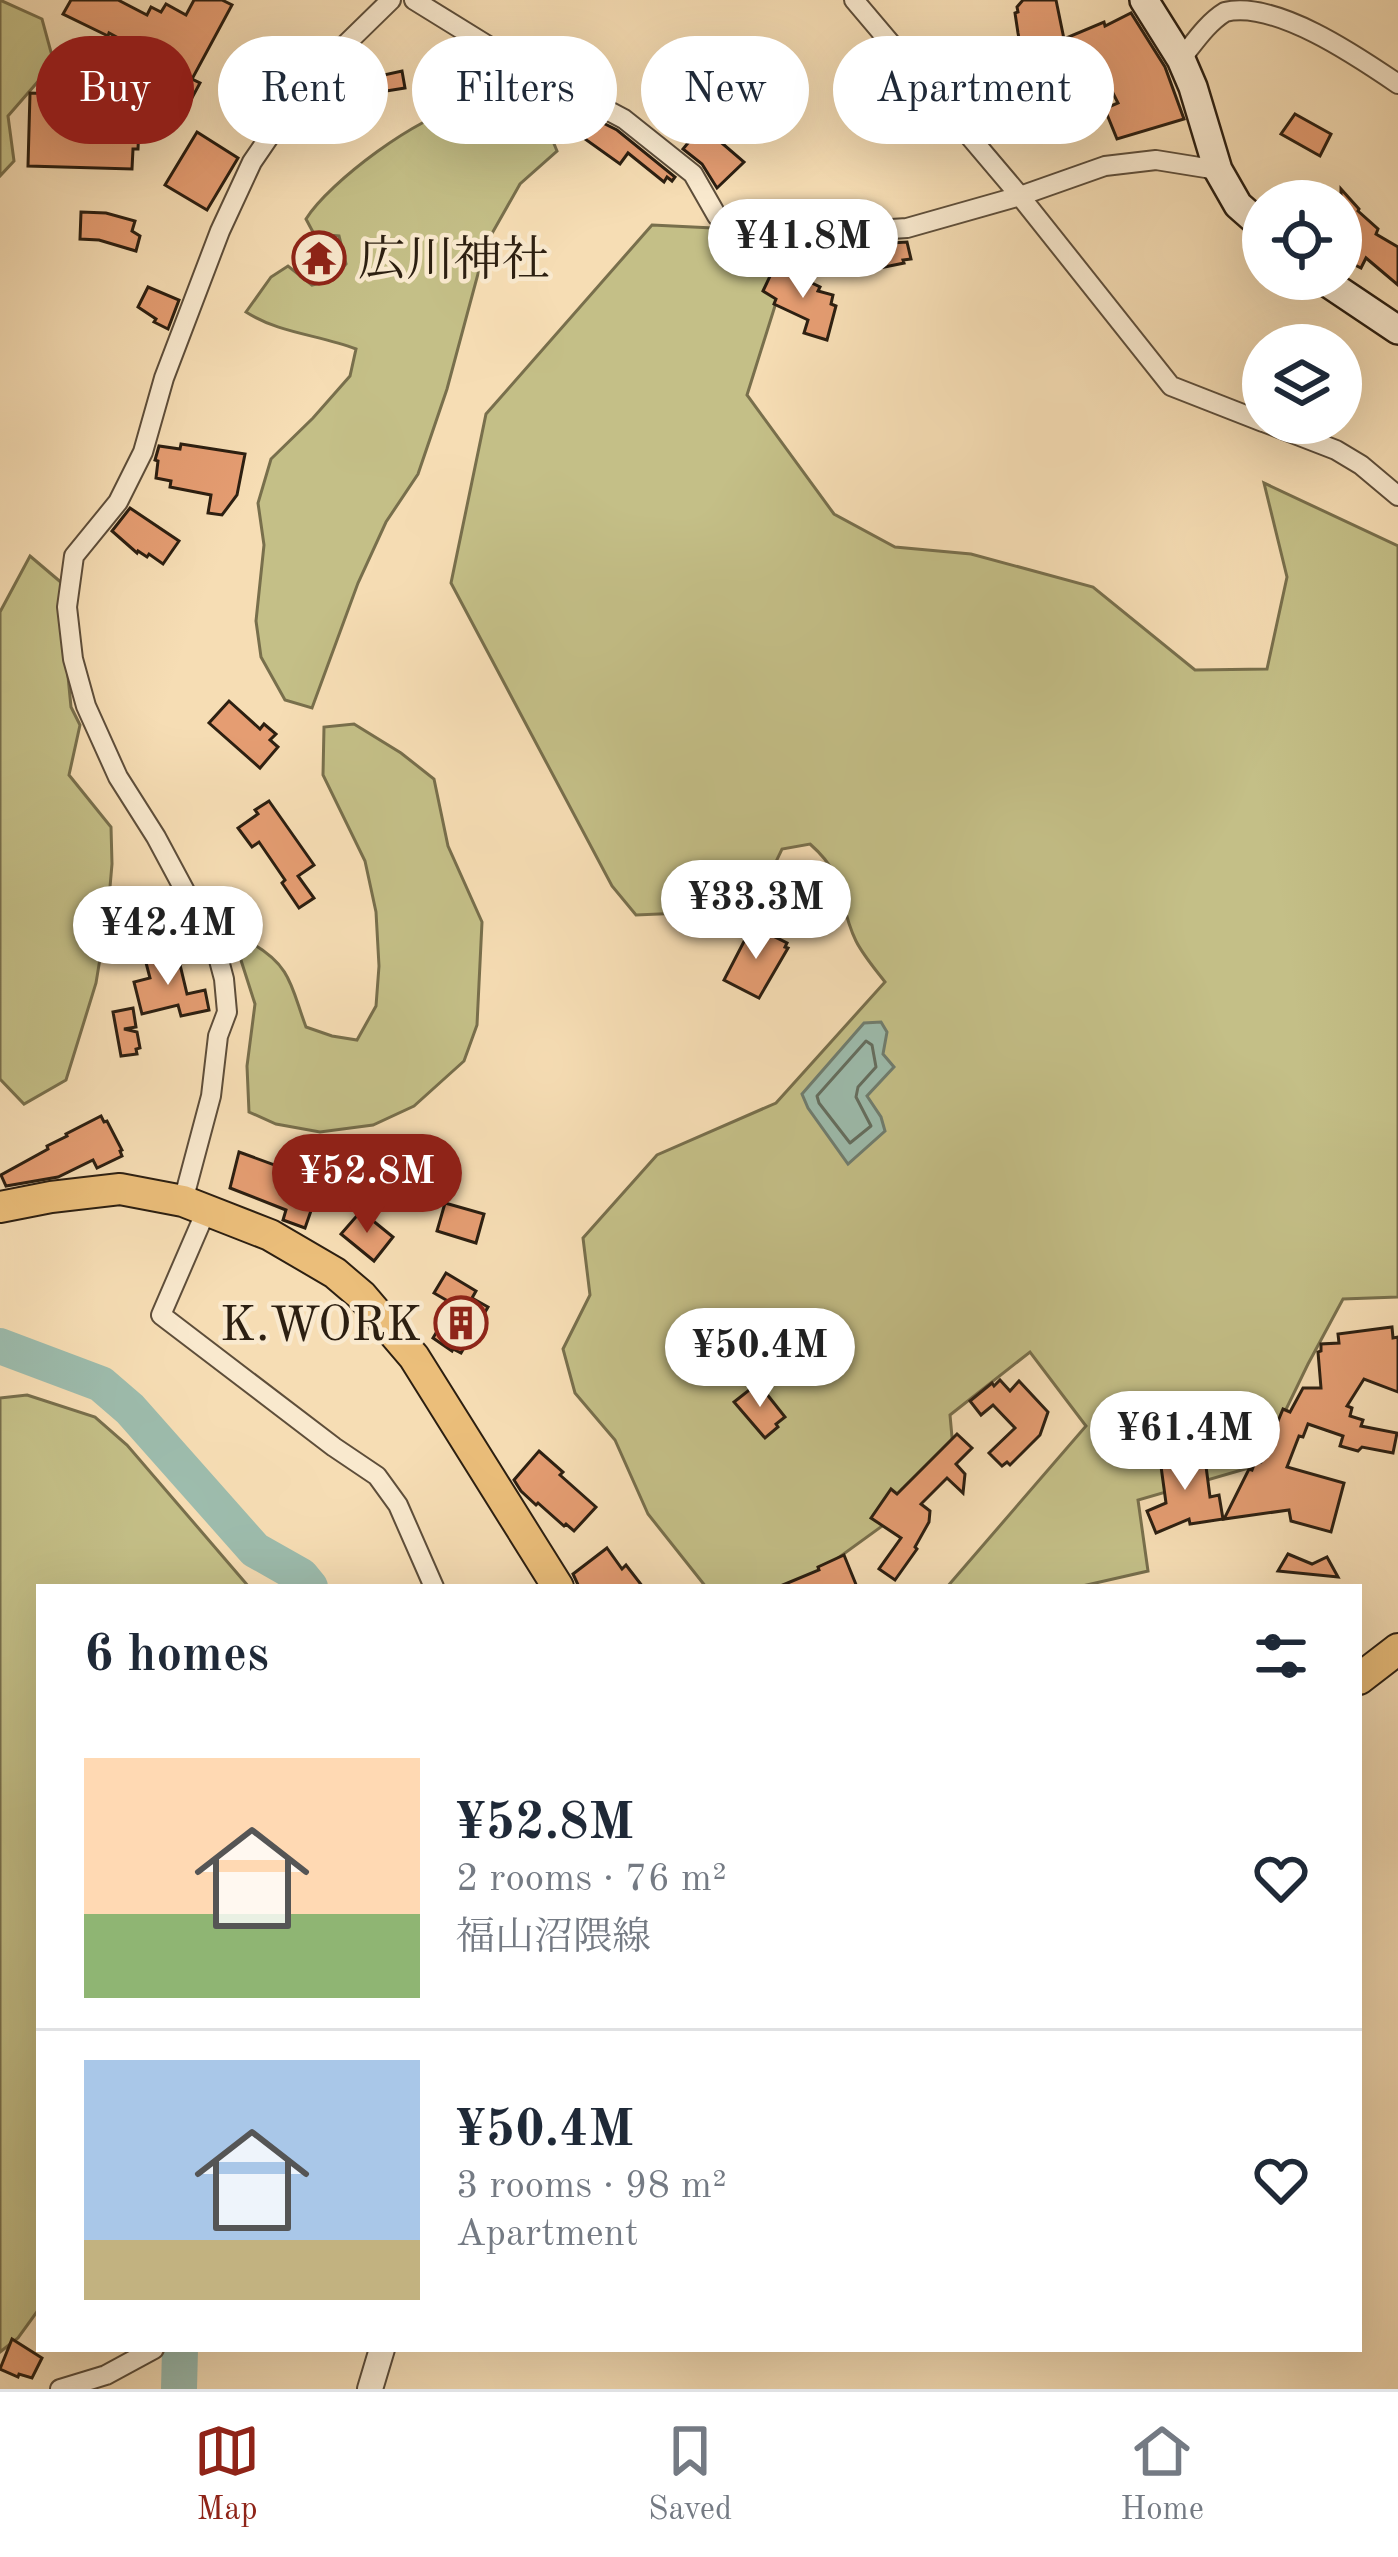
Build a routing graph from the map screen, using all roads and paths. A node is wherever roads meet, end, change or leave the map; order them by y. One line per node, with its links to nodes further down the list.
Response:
1 (391, 0): 15 (street)
2 (414, 0): 8 (street)
3 (854, 0): 8 (street)
4 (1144, 0): 5 (main road)
5 (1181, 59): 6 (street); 7 (main road)
6 (1398, 83)
7 (1218, 170): 8 (street); 9 (main road)
8 (1021, 196): 12 (street)
9 (1242, 209)
10 (1353, 300): 11 (main road)
11 (1398, 331)
12 (1242, 413)
13 (1321, 444): 14 (street)
14 (1398, 496)
15 (194, 1206): 16 (main road); 17 (street); 18 (main road)
16 (0, 1207)
17 (433, 1584)
18 (556, 1584)
19 (1398, 1649): 20 (main road)
20 (1362, 1677)
21 (148, 2352): 23 (street)
22 (381, 2352): 24 (street)
23 (60, 2389)
24 (370, 2389)

